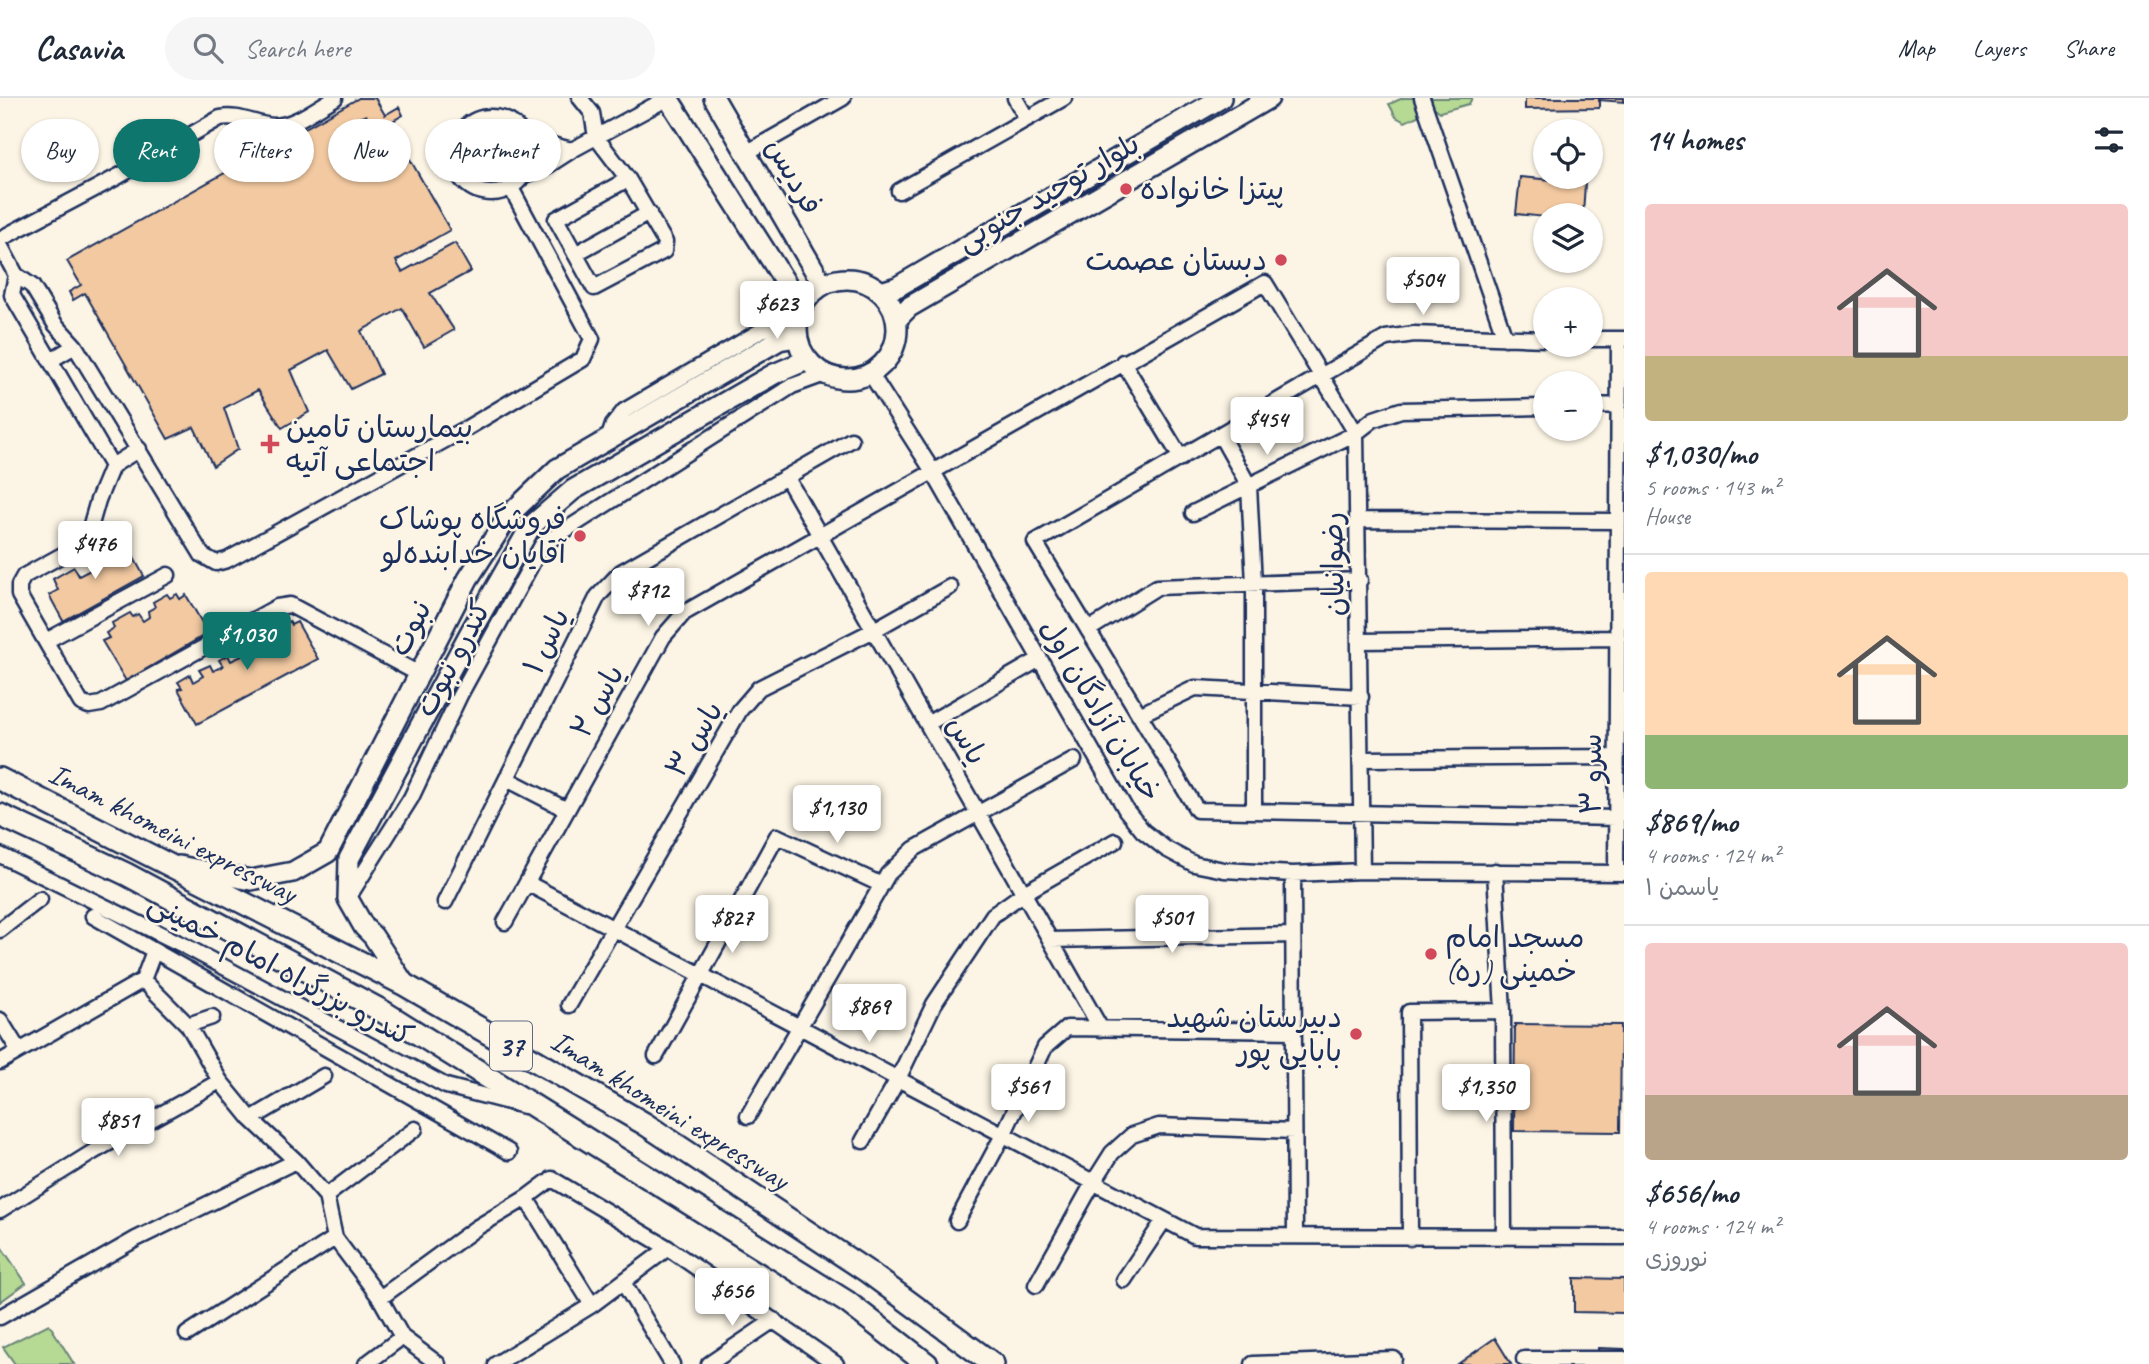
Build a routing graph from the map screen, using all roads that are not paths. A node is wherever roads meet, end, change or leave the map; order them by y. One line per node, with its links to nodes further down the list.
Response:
1 (335, 98): 25 (street)
2 (580, 98): 14 (street)
3 (668, 98): 14 (street); 32 (main road)
4 (714, 98): 17 (main road, فردیس)
5 (843, 98): 17 (street)
6 (1016, 98): 13 (street)
7 (1064, 98): 13 (street)
8 (1221, 98): 30 (main road, بلوار توحید جنوبی)
9 (1269, 98): 31 (main road, بلوار توحید جنوبی)
10 (1422, 98): 33 (street)
11 (478, 119): 12 (street)
12 (502, 119)
13 (1027, 119): 23 (street)
14 (596, 137): 16 (street); 19 (street)
15 (561, 147): 16 (street)
16 (572, 150): 18 (street)
17 (746, 153): 29 (main road, فردیس)
18 (561, 157)
19 (628, 178): 24 (street); 27 (street)
20 (463, 182): 22 (street)
21 (517, 182): 22 (street)
22 (511, 188): 50 (street)
23 (899, 191)
24 (649, 213): 27 (street); 27 (street)
25 (0, 239)
26 (0, 245): 28 (street)
27 (575, 254)
28 (16, 275): 37 (street); 38 (street)
29 (823, 285): 30 (main road); 32 (main road)
30 (881, 292): 31 (main road)
31 (896, 320): 41 (main road)
32 (799, 321): 39 (main road); 72 (main road, نبوت)
33 (1505, 338): 34 (street); 43 (street)
34 (1533, 339)
35 (1603, 339): 36 (street)
36 (1621, 339): 44 (street, سرو ۳)
37 (75, 346): 38 (street); 50 (street)
38 (51, 360): 53 (street)
39 (807, 360): 42 (main road); 99 (main road, نبوت)
40 (1123, 362): 43 (street, یاس ۲); 52 (street); 54 (street, یاس ۲)
41 (870, 373): 42 (main road); 54 (street, خیابان آزادگان اول)
42 (825, 374): 99 (street, کندرو نبوت)
43 (1321, 378): 47 (street); 48 (street)
44 (1619, 405): 45 (street); 51 (street, سرو ۳)
45 (1603, 406)
46 (1533, 407): 47 (street)
47 (1356, 433): 56 (street); 58 (street, رضوانیان)
48 (1221, 436): 52 (street); 56 (street)
49 (851, 440): 55 (street, یاس ۱)
50 (139, 449): 53 (street)
51 (1621, 455): 59 (street, سرو ۳)
52 (1181, 458): 67 (street)
53 (112, 466): 69 (street)
54 (932, 470): 60 (street, یاس ۲); 71 (street, خیابان آزادگان اول)
55 (786, 478): 60 (street, یاس); 82 (street, یاس ۱)
56 (1249, 486): 57 (street); 64 (street)
57 (1193, 513)
58 (1359, 520): 59 (street); 63 (street, رضوانیان)
59 (1618, 521): 61 (street, سرو ۳)
60 (819, 535): 66 (street, یاس); 83 (street, یاس ۲)
61 (1621, 572): 68 (street, سرو ۳)
62 (168, 575): 69 (street)
63 (1360, 580): 64 (street); 70 (street, رضوانیان)
64 (1254, 583): 67 (street); 73 (street)
65 (950, 587): 66 (street, یاس ۳)
66 (874, 630): 77 (street, یاس); 104 (street, یاس ۳)
67 (1088, 630): 76 (street)
68 (1618, 638): 70 (street); 74 (street, سرو ۳)
69 (46, 641): 72 (street)
70 (1360, 641): 75 (street, رضوانیان)
71 (1040, 659): 77 (street); 95 (street, خیابان آزادگان اول)
72 (419, 674): 91 (main road, نبوت)
73 (1253, 691): 75 (street); 76 (street); 84 (street)
74 (1621, 691): 78 (street, سرو ۳)
75 (1361, 696): 79 (street, رضوانیان)
76 (1139, 715): 84 (street)
77 (927, 724): 86 (street, یاس)
78 (1617, 757): 79 (street); 85 (street, سرو ۳)
79 (1361, 759): 87 (street, رضوانیان)
80 (1074, 760): 86 (street)
81 (0, 779): 91 (highway, Imam khomeini expressway / 37)
82 (507, 779): 83 (street); 101 (street, یاس ۱)
83 (567, 810): 96 (street, یاس ۲)
84 (1254, 811): 87 (street)
85 (1619, 811): 87 (street); 94 (street, سرو ۳)
86 (978, 812): 97 (street); 98 (street, یاس)
87 (1362, 813): 92 (street, رضوانیان)
88 (0, 816): 126 (highway, Imam khomeini expressway / 37)
89 (1115, 841): 98 (street)
90 (0, 855): 126 (street, کندرو بزرگراه امام خمینی)
91 (169, 864): 111 (highway, Imam khomeini expressway / 37)
92 (1362, 871): 93 (street, خیابان آزادگان اول); 95 (street, خیابان آزادگان اول)
93 (1495, 871): 94 (street, خیابان آزادگان اول); 113 (street)
94 (1620, 873)
95 (1293, 874): 106 (street)
96 (527, 883): 103 (street, یاس ۲); 104 (street)
97 (881, 885): 109 (street); 117 (street)
98 (1024, 893): 107 (street, یاس); 124 (street)
99 (348, 899): 111 (main road)
100 (40, 900): 105 (street)
101 (444, 902)
102 (93, 916): 108 (street)
103 (505, 922)
104 (613, 928): 109 (street); 112 (street, یاس ۳)
105 (0, 930)
106 (1293, 935): 107 (street); 119 (street)
107 (1050, 940): 118 (street, یاس)
108 (154, 951): 110 (street); 133 (street)
109 (701, 975): 117 (street); 121 (street)
110 (144, 980): 116 (street); 120 (street)
111 (405, 985): 147 (highway, Imam khomeini expressway / 37)
112 (569, 1005)
113 (1503, 1011): 142 (street); 145 (street)
114 (212, 1017): 116 (street)
115 (0, 1020): 120 (street)
116 (188, 1025): 125 (street)
117 (799, 1027): 124 (street); 127 (street)
118 (1101, 1029): 119 (street); 131 (street)
119 (1294, 1031): 130 (street)
120 (19, 1051): 122 (street)
121 (656, 1056)
122 (0, 1062)
123 (324, 1076): 128 (street)
124 (898, 1079): 131 (street); 132 (street)
125 (220, 1081): 128 (street); 138 (street)
126 (545, 1112): 152 (highway, Imam khomeini expressway / 37)
127 (748, 1116)
128 (251, 1119): 134 (street)
129 (415, 1129): 136 (street)
130 (1294, 1131): 135 (street); 141 (street)
131 (1003, 1135): 135 (street); 140 (street)
132 (863, 1141)
133 (509, 1152)
134 (296, 1161): 136 (street); 155 (street)
135 (1093, 1183): 139 (street); 150 (street)
136 (326, 1196): 144 (street)
137 (526, 1198): 146 (street); 151 (street); 153 (street)
138 (0, 1210)
139 (1164, 1220): 141 (street); 148 (street)
140 (957, 1221)
141 (1295, 1236): 145 (street)
142 (1504, 1237): 143 (street); 145 (street)
143 (1624, 1237)
144 (335, 1238): 151 (street); 157 (street)
145 (1410, 1238)
146 (668, 1248): 149 (street); 156 (street)
147 (867, 1272): 152 (highway); 154 (highway, Imam khomeini expressway / 37)
148 (1124, 1280)
149 (623, 1282): 153 (street); 165 (street)
150 (1036, 1285)
151 (380, 1298): 158 (street)
152 (847, 1302): 159 (highway, Imam khomeini expressway / 37)
153 (592, 1305): 164 (street)
154 (923, 1313): 159 (highway); 169 (highway, Imam khomeini expressway / 37)
155 (0, 1317)
156 (774, 1320): 166 (street); 167 (street)
157 (187, 1334)
158 (402, 1337): 162 (street); 163 (street)
159 (895, 1339): 168 (highway, Imam khomeini expressway / 37)
160 (1394, 1359): 170 (street)
161 (1624, 1359): 171 (street)
162 (366, 1364)
163 (438, 1364)
164 (496, 1364)
165 (672, 1364)
166 (709, 1364)
167 (836, 1364)
168 (927, 1364)
169 (993, 1364)
170 (1253, 1364)
171 (1528, 1364)

